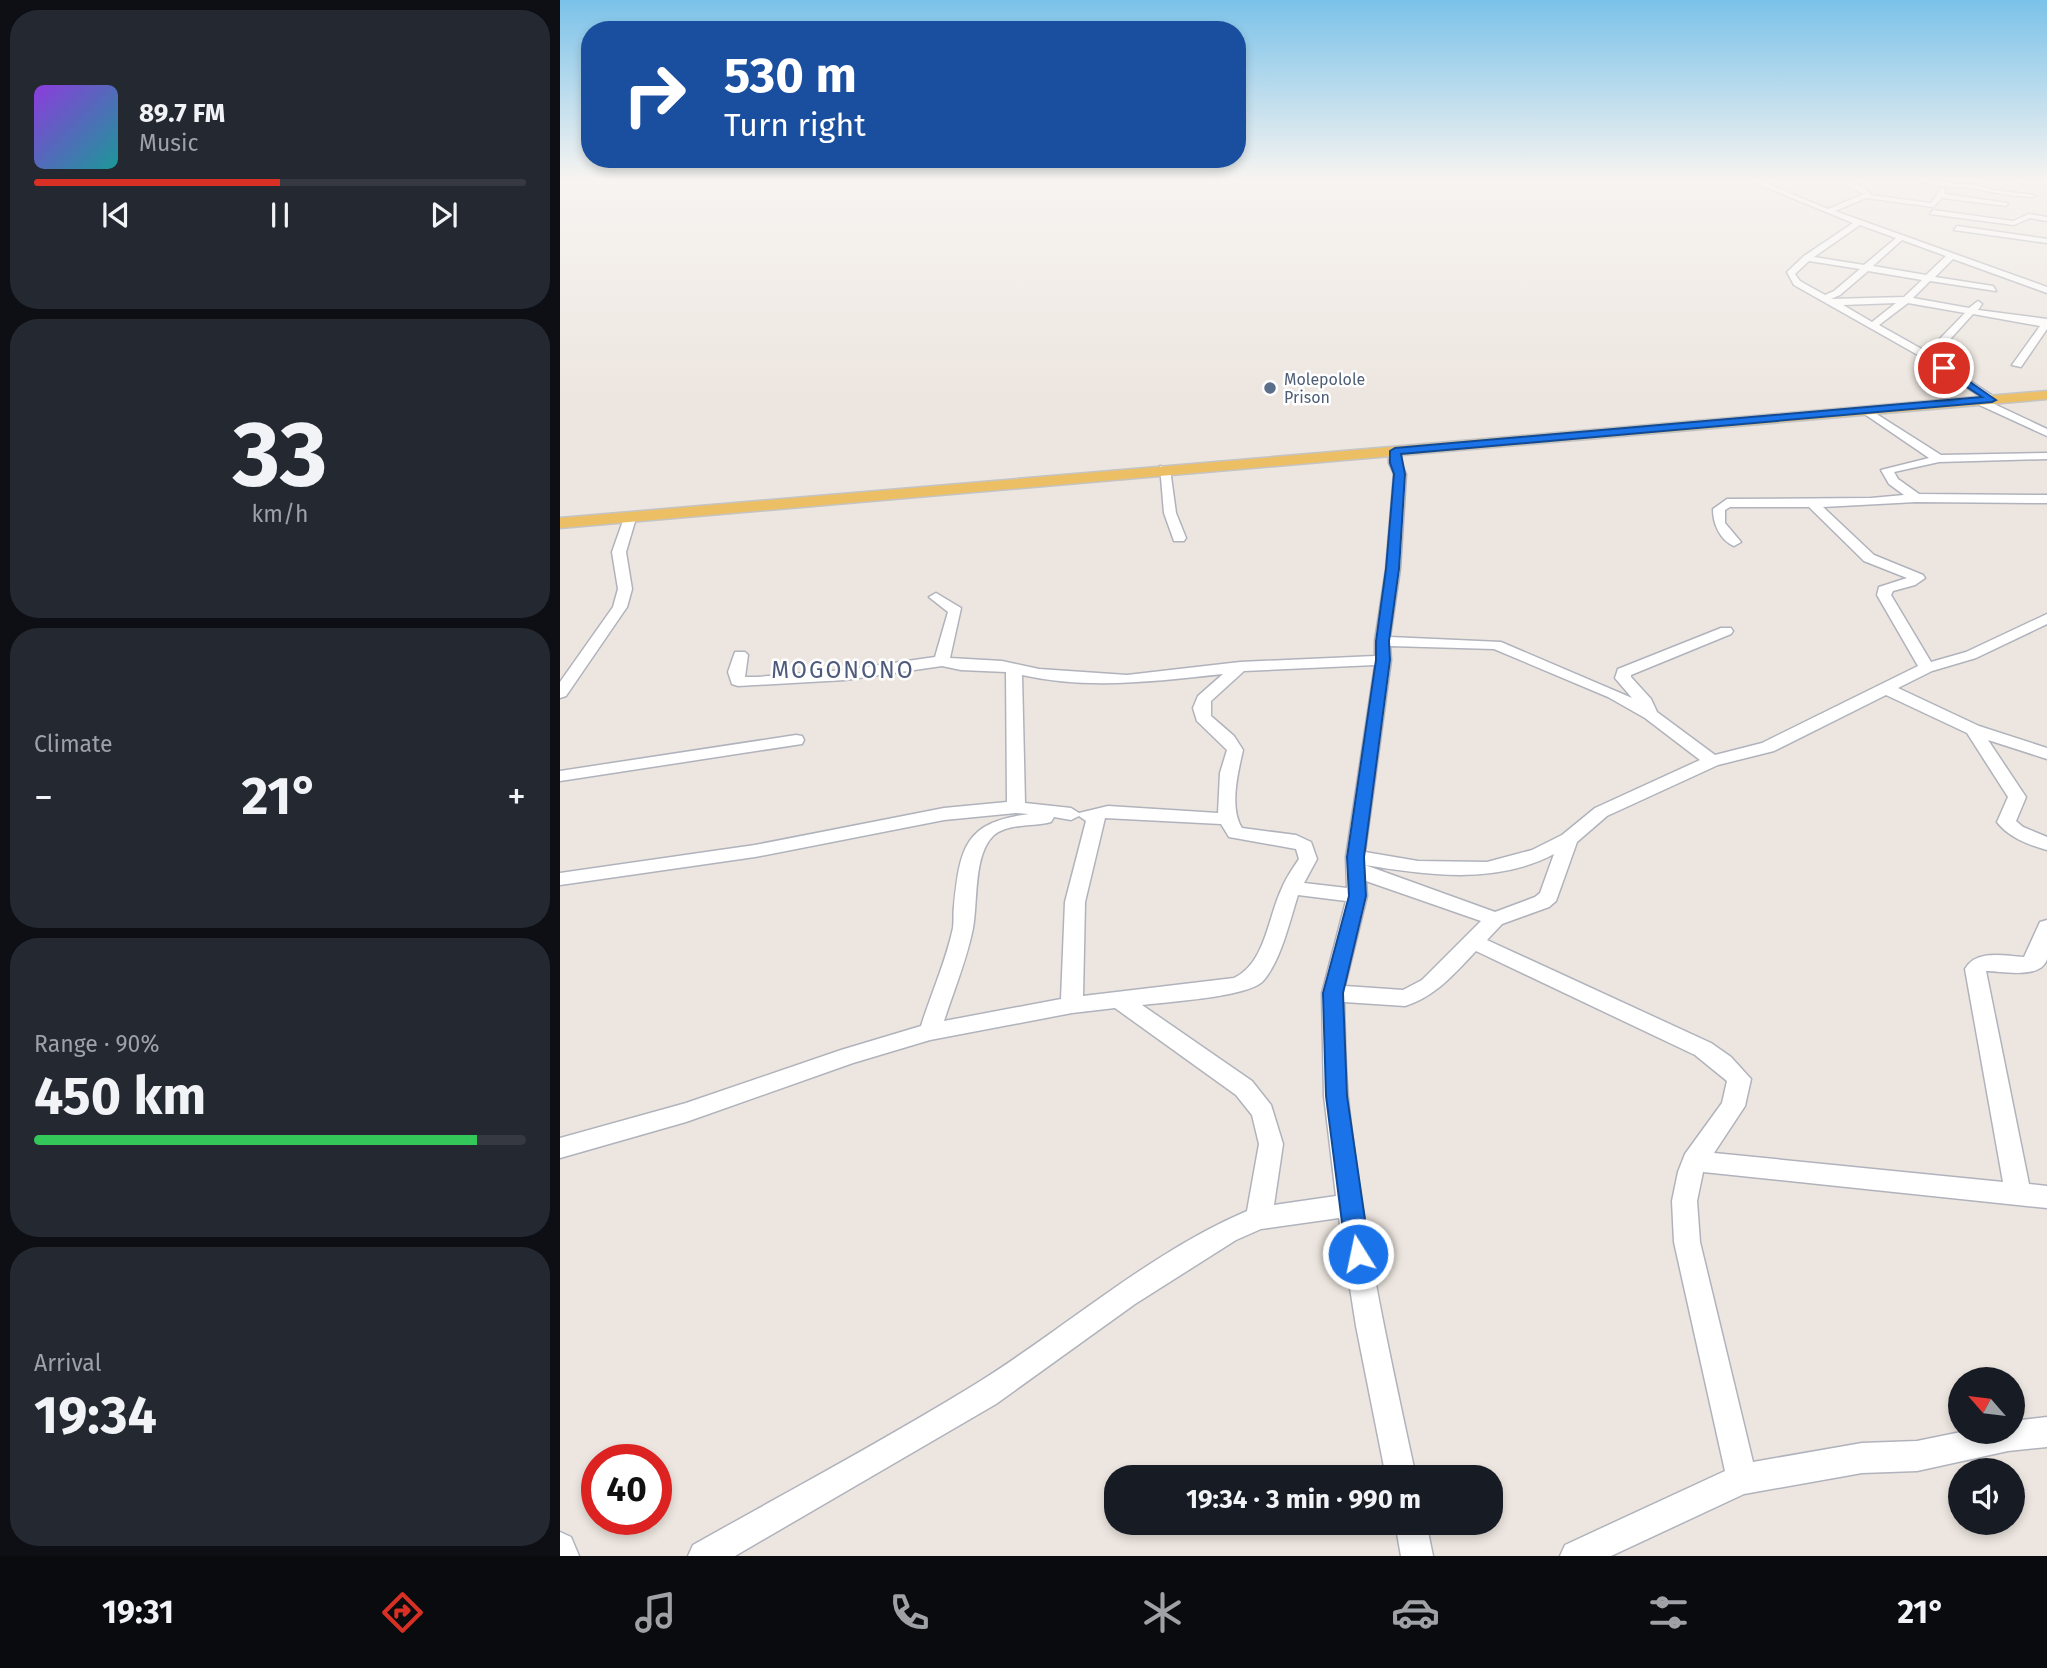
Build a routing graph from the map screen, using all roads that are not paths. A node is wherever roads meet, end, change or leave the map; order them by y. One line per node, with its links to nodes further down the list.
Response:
1 (1815, 253): 5 (street)
2 (1884, 253): 6 (street)
3 (1950, 253): 4 (street)
4 (1954, 254): 7 (street); 8 (street)
5 (1807, 258): 6 (street); 12 (street)
6 (1866, 268): 8 (street); 12 (street)
7 (2009, 276): 9 (street); 10 (street)
8 (1931, 278): 9 (street); 11 (street)
9 (1993, 289): 13 (street)
10 (2047, 290)
11 (1906, 300): 12 (street); 13 (street); 15 (street)
12 (1830, 301): 15 (street)
13 (1972, 311): 14 (street); 16 (street)
14 (2047, 323): 17 (street)
15 (1872, 326): 16 (street)
16 (1928, 357): 19 (street)
17 (2017, 365)
18 (2047, 395): 19 (main road)
19 (1985, 400): 20 (main road); 21 (street)
20 (1867, 411): 22 (main road); 24 (street)
21 (2047, 433)
22 (1395, 451): 25 (main road); 36 (street)
23 (2047, 456): 24 (street)
24 (1939, 459): 26 (street)
25 (1164, 469): 29 (main road); 31 (street)
26 (1916, 498): 27 (street); 28 (street)
27 (2047, 499)
28 (1812, 503): 32 (street); 41 (street)
29 (630, 518): 30 (main road); 43 (street)
30 (560, 523)
31 (1179, 538)
32 (1734, 542)
33 (936, 597): 38 (street)
34 (2047, 618): 41 (street)
35 (1727, 631): 44 (street)
36 (1383, 650): 39 (street); 44 (street); 56 (street)
37 (740, 655): 38 (street)
38 (942, 661): 40 (street)
39 (1240, 667): 40 (street); 53 (street)
40 (1014, 668): 50 (street)
41 (1927, 668): 42 (street)
42 (1885, 688): 45 (street); 48 (street)
43 (560, 693)
44 (1651, 715): 48 (street)
45 (1973, 730): 47 (street); 55 (street)
46 (796, 740): 49 (street)
47 (2047, 754)
48 (1712, 761): 54 (street)
49 (560, 776)
50 (1016, 807): 51 (street); 57 (street)
51 (1071, 814): 52 (street); 66 (street)
52 (1097, 815): 53 (street); 65 (street)
53 (1227, 819): 58 (street)
54 (1569, 839): 56 (street); 60 (street)
55 (2047, 844)
56 (1355, 864): 59 (street); 60 (street)
57 (560, 879)
58 (1291, 888): 59 (street); 64 (street)
59 (1357, 896): 63 (street)
60 (1495, 919): 62 (street)
61 (2047, 927): 69 (street)
62 (1474, 942): 63 (street); 68 (street)
63 (1333, 993): 71 (street)
64 (1121, 1001): 65 (street); 72 (street)
65 (1072, 1005): 66 (street)
66 (930, 1032): 67 (street)
67 (560, 1148)
68 (1693, 1161): 69 (street); 75 (street)
69 (2018, 1194): 70 (street)
70 (2047, 1197)
71 (1350, 1205): 72 (street); 74 (street)
72 (1259, 1219): 79 (street)
73 (2047, 1432): 75 (street)
74 (1399, 1465)
75 (1742, 1479): 81 (street)
76 (1413, 1535): 80 (street)
77 (560, 1548): 78 (street)
78 (563, 1556)
79 (704, 1556)
80 (1417, 1556)
81 (1576, 1556)

